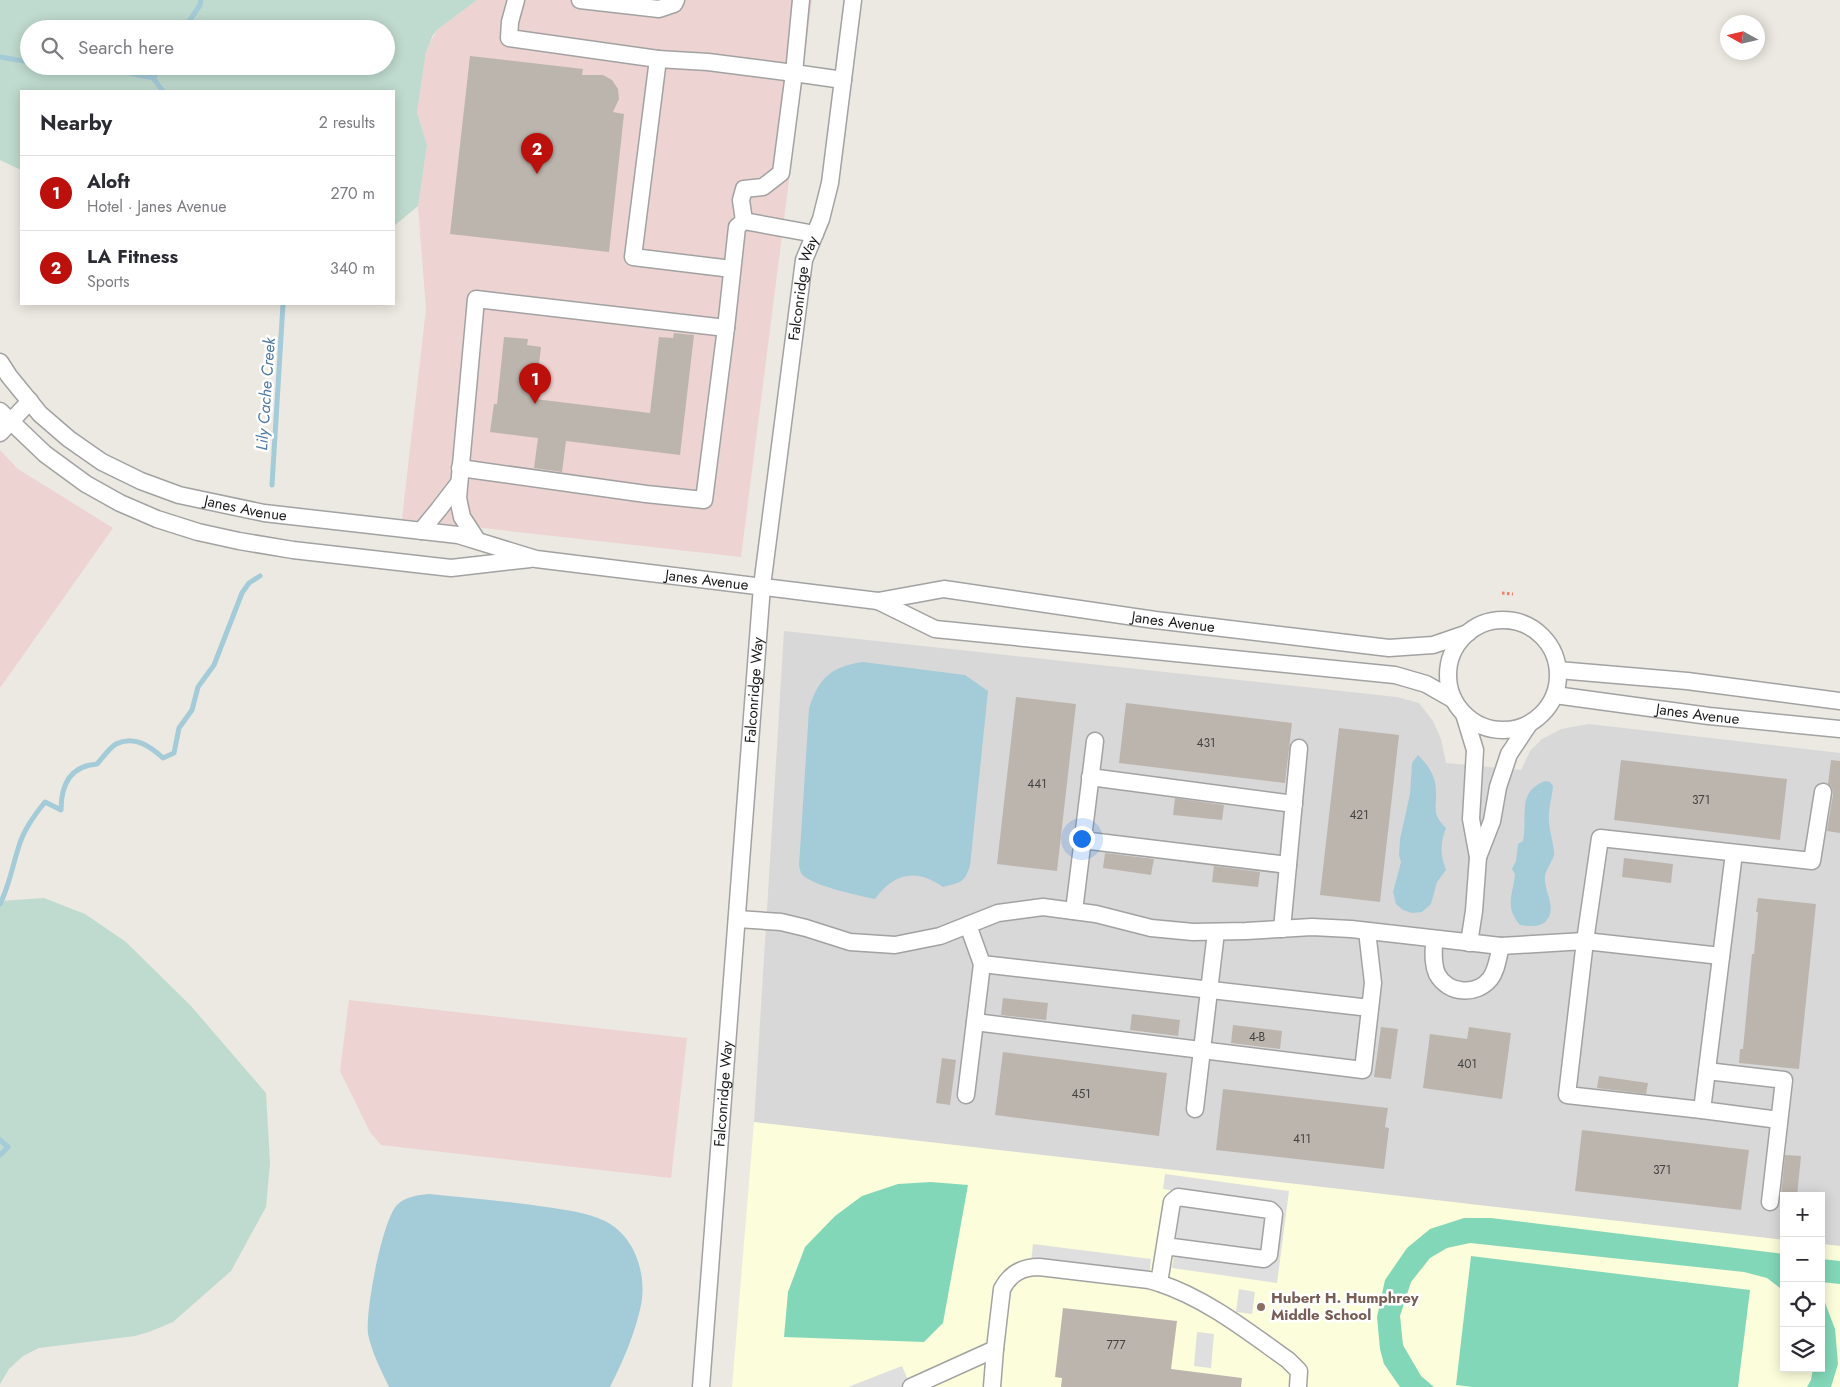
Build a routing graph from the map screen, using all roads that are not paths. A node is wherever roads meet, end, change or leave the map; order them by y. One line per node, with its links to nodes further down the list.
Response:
1 (516, 0): 6 (street)
2 (580, 0): 3 (street)
3 (676, 0)
4 (802, 0): 7 (street)
5 (853, 0): 8 (street, Falconridge Way)
6 (658, 59): 7 (street); 11 (street)
7 (794, 73): 8 (street); 9 (street)
8 (843, 80): 10 (street, Falconridge Way)
9 (744, 221): 10 (street); 11 (street)
10 (815, 234): 20 (street, Falconridge Way)
11 (732, 269): 12 (street)
12 (726, 328): 16 (street); 16 (street)
13 (0, 362): 14 (street, Janes Avenue)
14 (30, 401): 15 (street); 17 (street, Janes Avenue)
15 (3, 422): 19 (street, Janes Avenue)
16 (459, 475): 17 (street); 18 (street)
17 (421, 530): 18 (street, Janes Avenue)
18 (477, 540): 19 (street, Janes Avenue)
19 (536, 559): 20 (street, Janes Avenue)
20 (762, 586): 21 (street, Janes Avenue); 40 (street, Falconridge Way)
21 (878, 601): 22 (street, Janes Avenue); 25 (street, Janes Avenue)
22 (1468, 633): 23 (street, Janes Avenue); 25 (street, Janes Avenue)
23 (1558, 670): 24 (street, Janes Avenue); 26 (street, Janes Avenue)
24 (1555, 696): 28 (street, Janes Avenue); 29 (street, Janes Avenue)
25 (1454, 700): 27 (street, Janes Avenue)
26 (1840, 702)
27 (1464, 714): 28 (street, Janes Avenue); 37 (street)
28 (1529, 724): 37 (street)
29 (1840, 729)
30 (1095, 741): 32 (street)
31 (1299, 748): 34 (street)
32 (1090, 777): 34 (street); 35 (street)
33 (1823, 792): 36 (street)
34 (1294, 804): 38 (street)
35 (1082, 840): 38 (street); 39 (street)
36 (1734, 853): 46 (street); 49 (street)
37 (1478, 857): 47 (street)
38 (1288, 864): 42 (street)
39 (1074, 911): 41 (street); 44 (street)
40 (737, 919): 41 (street); 65 (street, Falconridge Way)
41 (968, 925): 50 (street)
42 (1282, 929): 43 (street); 44 (street)
43 (1366, 931): 45 (street); 52 (street)
44 (1216, 932): 51 (street)
45 (1434, 939): 47 (street); 48 (street)
46 (1585, 941): 48 (street); 49 (street); 58 (street)
47 (1469, 943): 48 (street)
48 (1501, 946)
49 (1721, 956): 55 (street)
50 (982, 964): 51 (street); 53 (street)
51 (1210, 990): 52 (street); 54 (street)
52 (1370, 1008): 54 (street)
53 (975, 1022): 54 (street); 56 (street)
54 (1202, 1050): 57 (street)
55 (1708, 1071): 58 (street); 59 (street)
56 (966, 1095)
57 (1195, 1109)
58 (1702, 1110): 59 (street)
59 (1780, 1120): 60 (street)
60 (1770, 1202)
61 (1165, 1246): 61 (street); 62 (street)
62 (1159, 1283): 63 (street); 68 (street)
63 (995, 1349): 64 (street); 67 (street)
64 (930, 1384): 66 (street)
65 (701, 1387)
66 (911, 1387)
67 (992, 1387)
68 (1298, 1387)

